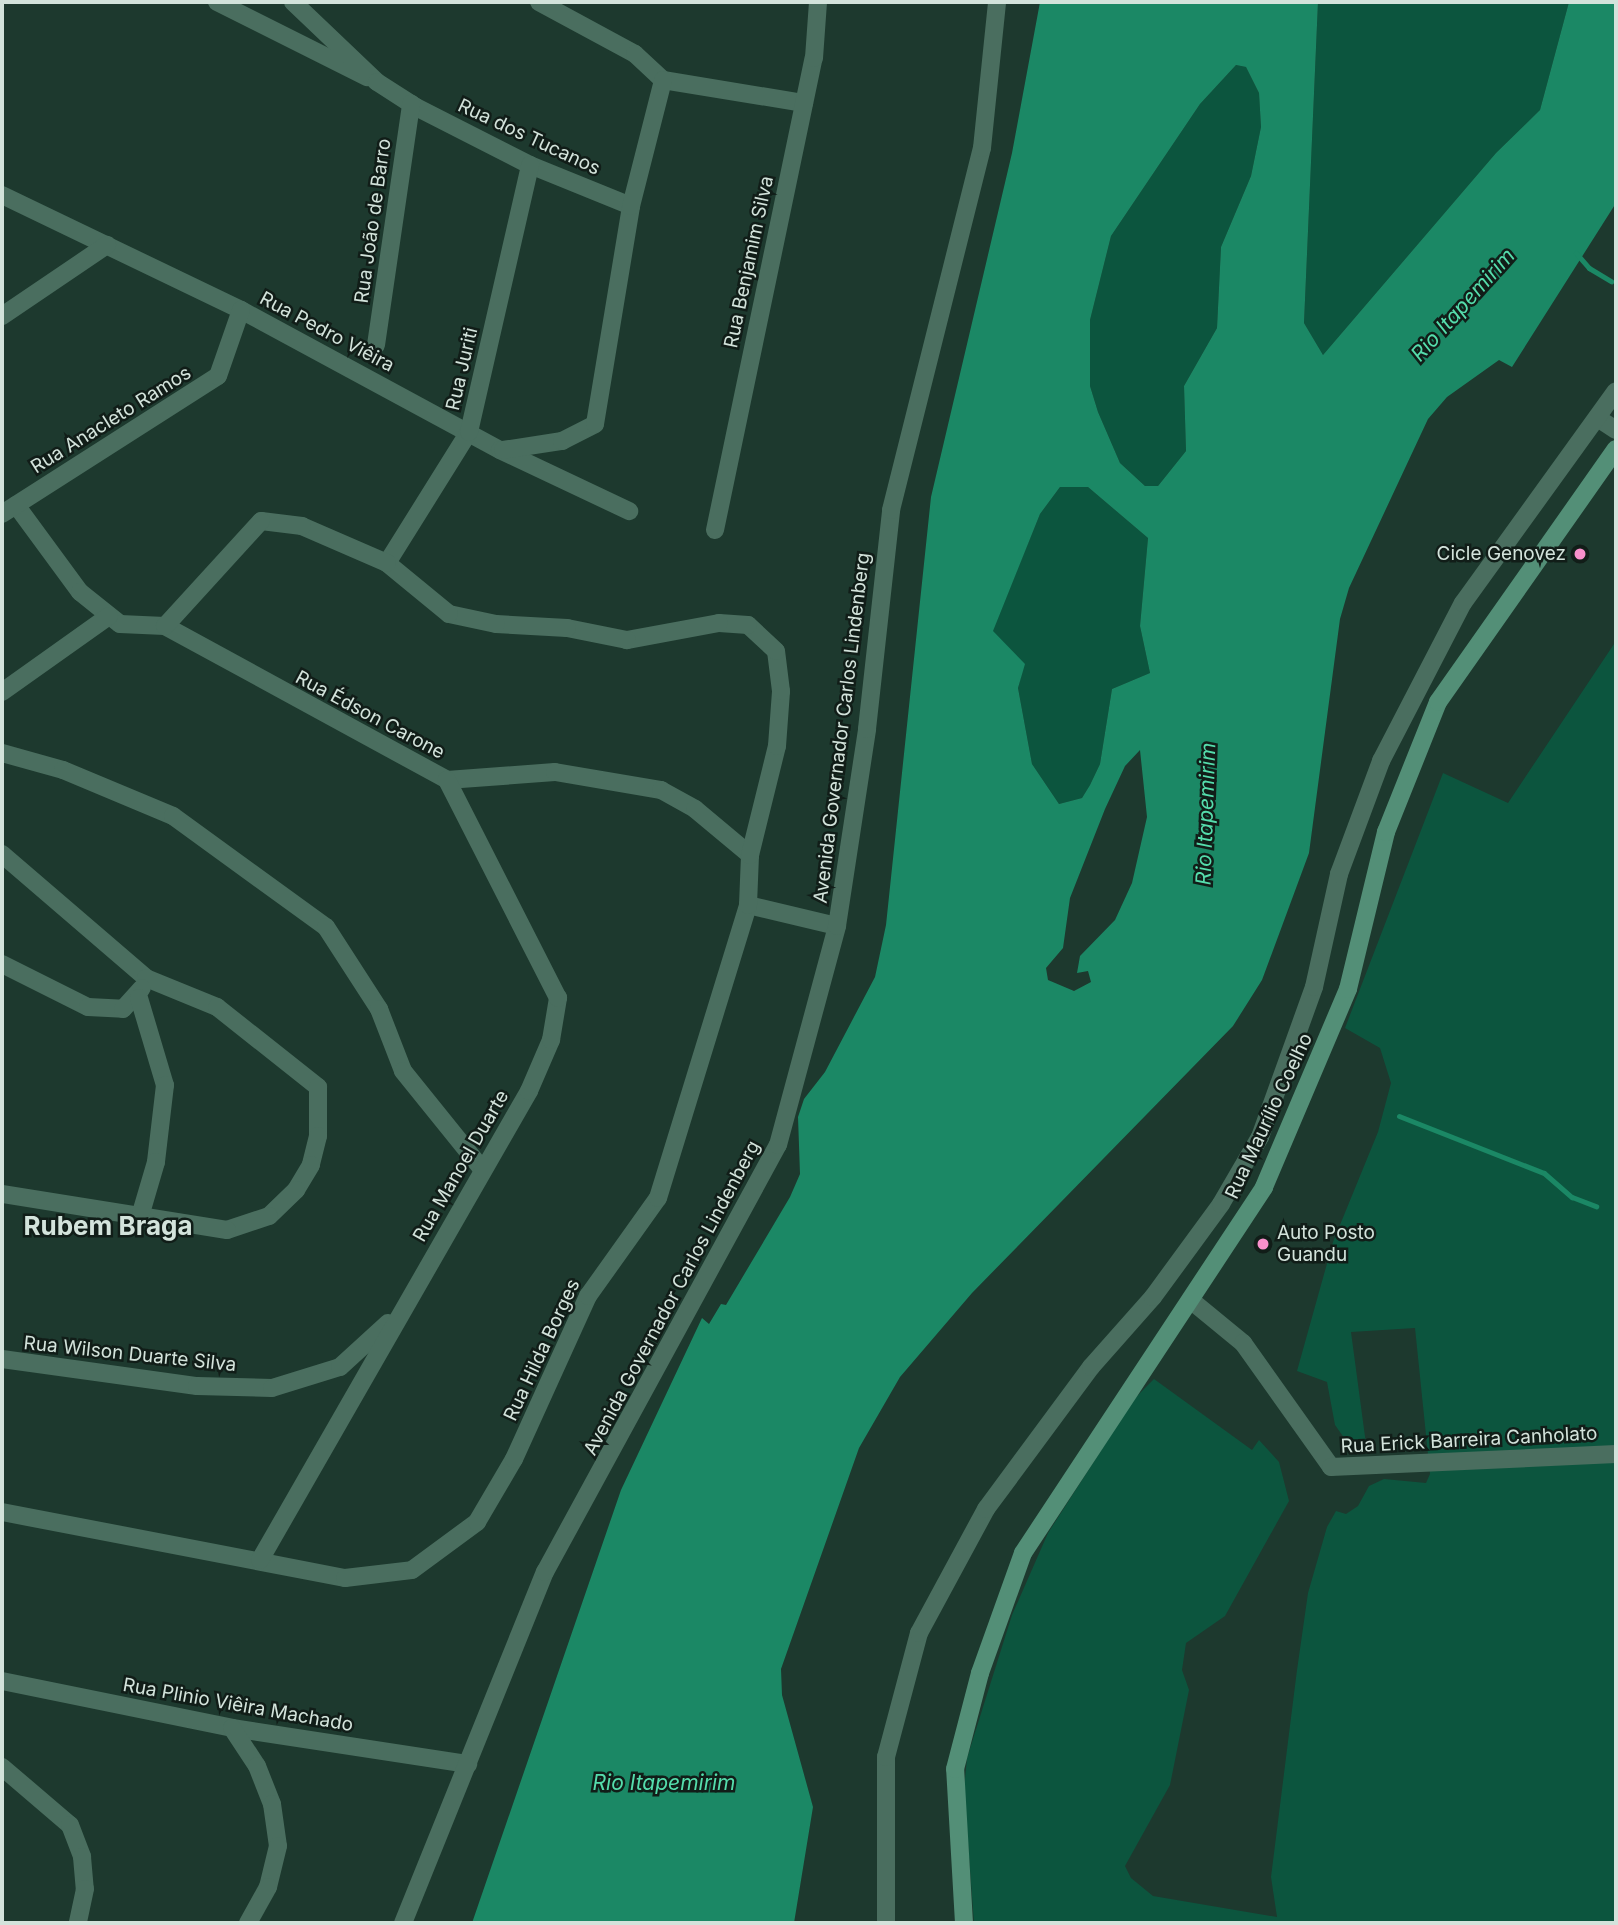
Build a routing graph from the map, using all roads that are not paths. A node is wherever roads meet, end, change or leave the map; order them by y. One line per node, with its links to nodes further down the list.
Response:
1 (217, 2): 7 (street)
2 (293, 2): 7 (street)
3 (538, 2): 6 (street)
4 (818, 2): 8 (street, Rua Benjamim Silva)
5 (997, 2): 35 (street, Avenida Governador Carlos Lindenberg)
6 (663, 80): 8 (street); 12 (street)
7 (377, 82): 9 (street, Rua dos Tucanos)
8 (804, 103): 25 (street, Rua Benjamim Silva)
9 (411, 104): 10 (street, Rua dos Tucanos); 16 (street, Rua João de Barro)
10 (530, 165): 12 (street, Rua dos Tucanos); 20 (street, Rua Juriti)
11 (2, 195): 13 (street, Rua Pedro Viêira)
12 (631, 206): 22 (street)
13 (107, 245): 14 (street, Rua Pedro Viêira); 15 (street)
14 (241, 310): 20 (street, Rua Pedro Viêira); 23 (street, Rua Anacleto Ramos)
15 (2, 316)
16 (376, 345)
17 (1616, 391): 18 (street)
18 (1599, 419): 19 (street); 55 (street)
19 (1616, 430)
20 (469, 432): 22 (street, Rua Pedro Viêira); 26 (street, Rua Juriti)
21 (1616, 449): 42 (main road, Rua Maurílio Coelho)
22 (500, 450): 24 (street, Rua Pedro Viêira)
23 (9, 509): 27 (street, Rua Édson Carone)
24 (629, 511)
25 (715, 530)
26 (387, 563): 28 (street, Rua Hilda Borges); 33 (street, Rua Hilda Borges)
27 (109, 615): 28 (street, Rua Édson Carone); 29 (street)
28 (165, 626): 31 (street, Rua Édson Carone)
29 (2, 692)
30 (2, 753): 39 (street)
31 (447, 780): 33 (street, Rua Édson Carone); 39 (street, Rua Manoel Duarte)
32 (2, 854): 37 (street)
33 (750, 855): 34 (street, Rua Hilda Borges)
34 (748, 905): 35 (street); 47 (street, Rua Hilda Borges)
35 (837, 926): 50 (street, Avenida Governador Carlos Lindenberg)
36 (2, 964): 38 (street)
37 (146, 978): 38 (street); 41 (street)
38 (139, 998): 41 (street)
39 (482, 1170): 43 (street, Rua Manoel Duarte)
40 (2, 1194): 41 (street)
41 (141, 1213)
42 (1193, 1302): 45 (street, Rua Erick Barreira Canholato); 56 (main road, Rua Maurílio Coelho)
43 (399, 1313): 44 (street, Rua Wilson Duarte Silva); 47 (street, Rua Manoel Duarte)
44 (2, 1359)
45 (1616, 1454)
46 (2, 1512): 47 (street)
47 (260, 1560)
48 (2, 1681): 49 (street, Rua Plinio Viêira Machado)
49 (232, 1728): 50 (street, Rua Plinio Viêira Machado); 53 (street)
50 (468, 1764): 54 (street, Avenida Governador Carlos Lindenberg)
51 (2, 1767): 52 (street)
52 (78, 1923)
53 (248, 1923)
54 (402, 1923)
55 (886, 1923)
56 (964, 1923)

